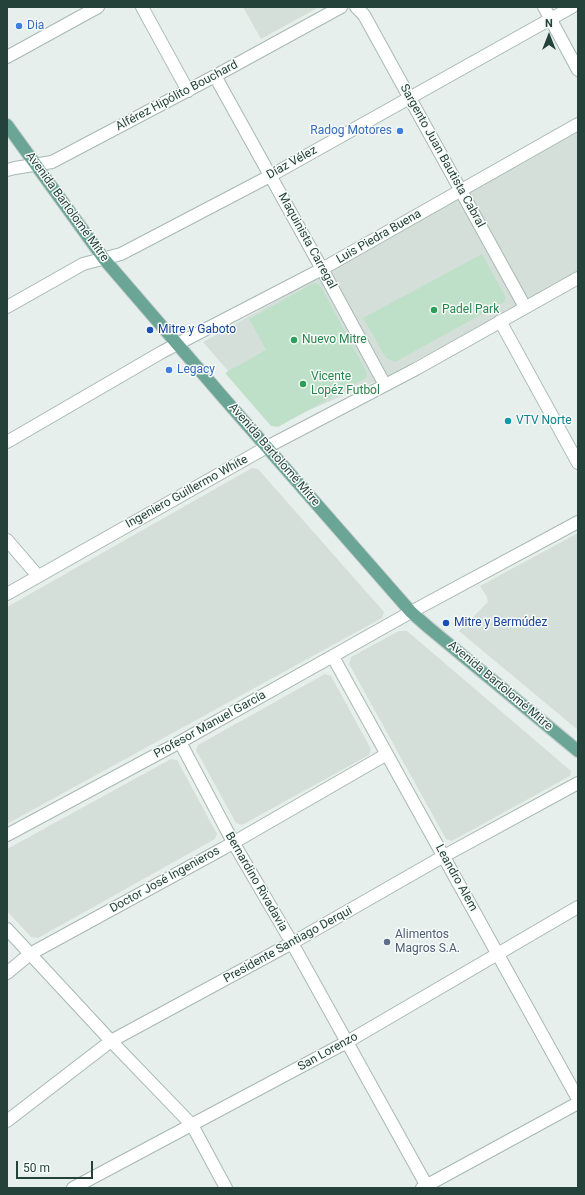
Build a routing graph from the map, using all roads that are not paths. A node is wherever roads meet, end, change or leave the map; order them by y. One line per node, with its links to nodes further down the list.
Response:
1 (98, 7): 8 (street)
2 (142, 7): 11 (street)
3 (341, 7): 10 (street, Alférez Hipólito Bouchard)
4 (356, 7): 12 (street, Sargento Juan Bautista Cabral)
5 (544, 7): 7 (street)
6 (572, 7): 7 (street, Díaz Vélez)
7 (550, 18): 9 (street); 12 (street, Díaz Vélez)
8 (7, 57)
9 (578, 70)
10 (216, 76): 11 (street, Alférez Hipólito Bouchard); 17 (street, Maquinista Carregal)
11 (188, 91): 15 (street, Alférez Hipólito Bouchard)
12 (411, 98): 17 (street, Díaz Vélez); 18 (street, Sargento Juan Bautista Cabral)
13 (578, 124): 18 (street, Luis Piedra Buena)
14 (7, 125): 15 (main road, Avenida Bartolomé Mitre)
15 (36, 166): 16 (street, Alférez Hipólito Bouchard); 19 (main road, Avenida Bartolomé Mitre)
16 (7, 170)
17 (270, 176): 19 (street, Díaz Vélez); 20 (street, Maquinista Carregal)
18 (462, 190): 20 (street, Luis Piedra Buena); 23 (street, Sargento Juan Bautista Cabral)
19 (104, 259): 22 (street, Díaz Vélez); 25 (main road, Avenida Bartolomé Mitre)
20 (322, 269): 25 (street, Luis Piedra Buena); 26 (street, Maquinista Carregal)
21 (578, 278): 23 (street, Ingeniero Guillermo White)
22 (7, 307)
23 (526, 307): 24 (street, Ingeniero Guillermo White)
24 (500, 320): 26 (street, Ingeniero Guillermo White); 29 (street)
25 (177, 344): 27 (street, Luis Piedra Buena); 28 (main road, Avenida Bartolomé Mitre)
26 (385, 385): 28 (street, Ingeniero Guillermo White)
27 (7, 442)
28 (267, 447): 32 (street, Ingeniero Guillermo White); 34 (main road, Avenida Bartolomé Mitre)
29 (578, 464)
30 (578, 522): 34 (street, Profesor Manuel García)
31 (7, 540): 32 (street)
32 (38, 576): 33 (street, Ingeniero Guillermo White)
33 (7, 594)
34 (411, 612): 35 (street, Profesor Manuel García); 37 (main road, Avenida Bartolomé Mitre)
35 (332, 657): 36 (street, Profesor Manuel García); 38 (street, Leandro Alem)
36 (180, 742): 40 (street, Profesor Manuel García); 41 (street, Bernardino Rivadavia)
37 (578, 751)
38 (387, 754): 41 (street, Doctor José Ingenieros); 42 (street, Leandro Alem)
39 (578, 783): 42 (street, Presidente Santiago Derqui)
40 (7, 835)
41 (233, 842): 45 (street, Bernardino Rivadavia); 47 (street, Doctor José Ingenieros)
42 (444, 856): 45 (street, Presidente Santiago Derqui); 46 (street, Leandro Alem)
43 (578, 906): 46 (street, San Lorenzo)
44 (7, 928): 47 (street)
45 (292, 944): 49 (street, Presidente Santiago Derqui); 50 (street, Bernardino Rivadavia)
46 (497, 953): 50 (street, San Lorenzo); 51 (street, Leandro Alem)
47 (30, 954): 48 (street, Doctor José Ingenieros); 49 (street)
48 (7, 973)
49 (111, 1041): 53 (street, Presidente Santiago Derqui); 54 (street)
50 (347, 1042): 54 (street, San Lorenzo); 55 (street, Bernardino Rivadavia)
51 (578, 1099)
52 (578, 1103): 55 (street)
53 (7, 1121)
54 (192, 1125): 56 (street, San Lorenzo); 57 (street)
55 (426, 1187)
56 (73, 1188)
57 (226, 1188)

